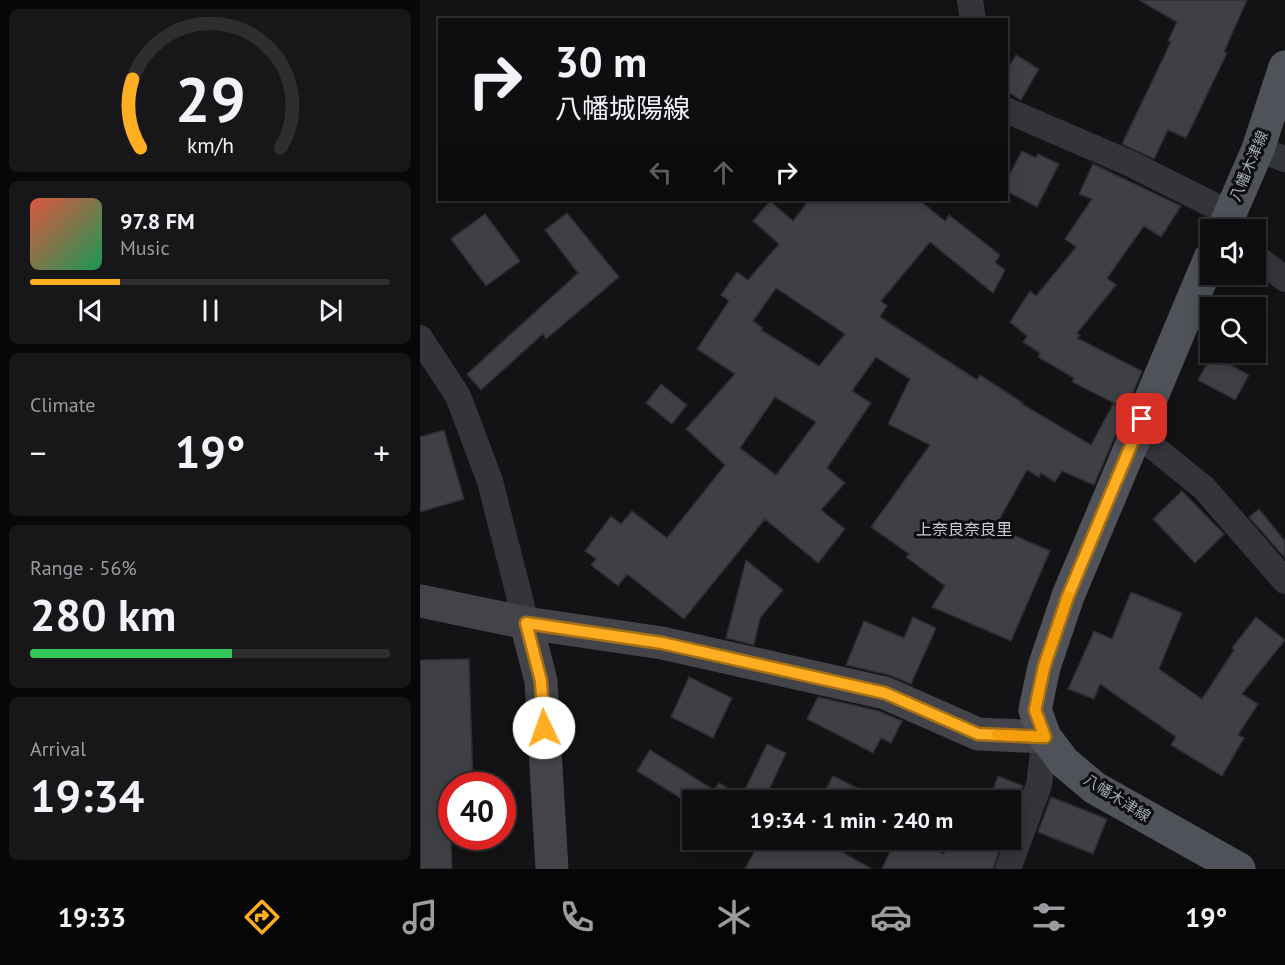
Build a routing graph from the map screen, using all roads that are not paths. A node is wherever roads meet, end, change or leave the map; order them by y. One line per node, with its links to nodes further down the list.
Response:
1 (970, 0): 2 (street)
2 (973, 18)
3 (1285, 67): 5 (main road, 八幡木津線)
4 (1008, 111): 6 (street)
5 (1271, 154): 7 (main road, 八幡木津線)
6 (1223, 219)
7 (1227, 219)
8 (1266, 265): 9 (street)
9 (1285, 279)
10 (1200, 282): 12 (main road, 八幡木津線)
11 (420, 338): 15 (street)
12 (1137, 434): 13 (street); 16 (main road, 八幡木津線)
13 (1285, 581)
14 (420, 601): 15 (main road)
15 (526, 623): 16 (main road); 17 (main road)
16 (1045, 737): 18 (street); 19 (main road, 八幡木津線)
17 (552, 869)
18 (1008, 869)
19 (1239, 869)

